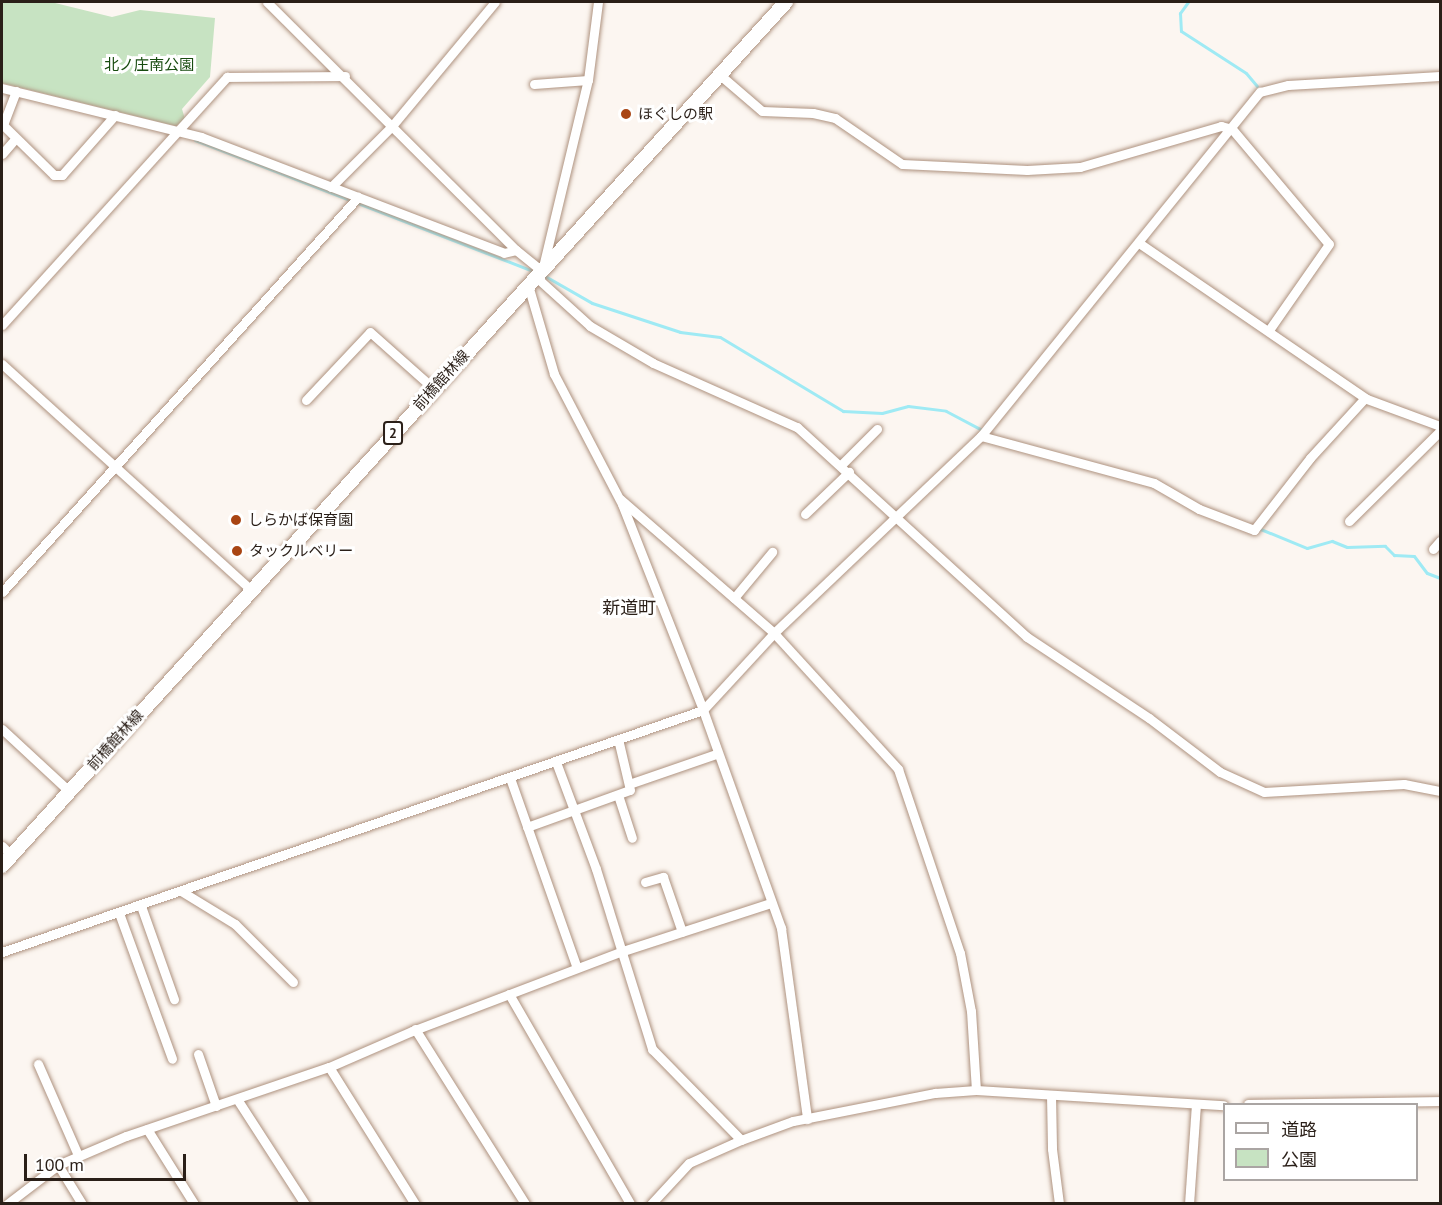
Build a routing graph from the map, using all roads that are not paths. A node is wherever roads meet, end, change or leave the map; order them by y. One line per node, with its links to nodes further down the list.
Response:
1 (267, 2): 6 (street)
2 (495, 2): 13 (street)
3 (598, 2): 8 (street)
4 (786, 2): 5 (main road, 前橋館林線 / 2)
5 (720, 75): 14 (street); 22 (main road, 前橋館林線 / 2)
6 (345, 76): 13 (street); 15 (street)
7 (1440, 76): 14 (street)
8 (588, 80): 9 (street); 22 (street)
9 (534, 84)
10 (2, 88): 11 (street)
11 (16, 92): 12 (street); 16 (street)
12 (116, 115): 15 (street); 16 (street)
13 (392, 126): 18 (street); 21 (street)
14 (1232, 129): 20 (street); 24 (street)
15 (177, 132): 18 (street); 23 (street)
16 (15, 139): 17 (street)
17 (2, 154)
18 (331, 187): 19 (street)
19 (358, 197): 21 (street); 33 (street)
20 (1138, 243): 24 (street); 32 (street)
21 (516, 250): 22 (street)
22 (535, 278): 26 (main road, 前橋館林線 / 2); 34 (street); 35 (street)
23 (2, 325)
24 (1269, 330): 27 (street)
25 (2, 364): 33 (street)
26 (433, 388): 28 (street); 42 (main road, 前橋館林線 / 2)
27 (1365, 398): 29 (street); 32 (street)
28 (306, 400)
29 (1440, 426)
30 (877, 429): 34 (street)
31 (1440, 431): 38 (street)
32 (981, 436): 37 (street)
33 (115, 467): 42 (street); 43 (street)
34 (845, 468): 36 (street); 37 (street)
35 (619, 497): 44 (street); 46 (street)
36 (805, 514)
37 (897, 517): 45 (street); 54 (street)
38 (1349, 521)
39 (1440, 542): 40 (street)
40 (1433, 549)
41 (772, 552): 44 (street)
42 (251, 590): 53 (main road, 前橋館林線 / 2)
43 (2, 592)
44 (734, 598): 45 (street)
45 (774, 633): 46 (street); 78 (street)
46 (703, 710): 48 (street); 49 (street)
47 (2, 729): 53 (street)
48 (618, 739): 50 (street); 52 (street)
49 (716, 754): 52 (street); 63 (street)
50 (556, 762): 51 (street); 56 (street)
51 (510, 778): 57 (street); 62 (street)
52 (629, 784): 55 (street)
53 (69, 791): 59 (main road, 前橋館林線 / 2)
54 (1440, 791)
55 (618, 795): 56 (street); 58 (street)
56 (576, 810): 57 (street); 67 (street)
57 (527, 827): 69 (street)
58 (632, 838)
59 (6, 850): 60 (main road, 前橋館林線 / 2)
60 (2, 866)
61 (645, 882): 66 (street)
62 (181, 891): 64 (street); 70 (street)
63 (771, 903): 66 (street); 86 (street)
64 (141, 906): 65 (street); 72 (street)
65 (119, 913): 68 (street); 75 (street)
66 (682, 932): 67 (street)
67 (623, 951): 69 (street); 88 (street)
68 (2, 952)
69 (577, 968): 71 (street)
70 (293, 982)
71 (509, 994): 73 (street); 97 (street)
72 (174, 999)
73 (415, 1029): 77 (street); 96 (street)
74 (198, 1054): 85 (street)
75 (172, 1059)
76 (38, 1064): 89 (street)
77 (329, 1067): 80 (street); 95 (street)
78 (976, 1090): 79 (street); 86 (street)
79 (1051, 1095): 83 (street); 99 (street)
80 (237, 1100): 85 (street); 94 (street)
81 (1440, 1101): 82 (street)
82 (1312, 1103)
83 (1196, 1104): 84 (street); 100 (street)
84 (1223, 1105)
85 (216, 1106): 87 (street)
86 (807, 1119): 88 (street)
87 (147, 1129): 89 (street); 93 (street)
88 (741, 1140): 98 (street)
89 (78, 1155): 90 (street)
90 (58, 1165): 91 (street); 92 (street)
91 (7, 1203)
92 (82, 1203)
93 (194, 1203)
94 (305, 1203)
95 (415, 1203)
96 (525, 1203)
97 (630, 1203)
98 (651, 1203)
99 (1059, 1203)
100 (1189, 1203)

